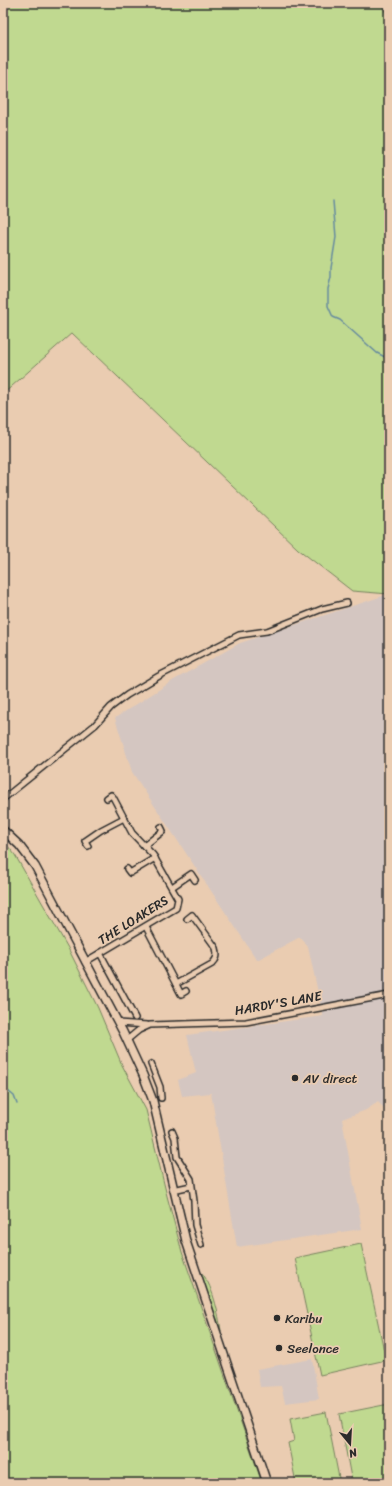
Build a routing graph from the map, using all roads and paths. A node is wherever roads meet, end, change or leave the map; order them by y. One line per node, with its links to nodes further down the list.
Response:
1 (347, 603): 3 (street)
2 (107, 798): 4 (street, THE LOAKERS)
3 (3, 799)
4 (124, 818): 7 (street); 8 (street, THE LOAKERS)
5 (161, 827): 8 (street)
6 (3, 830): 16 (main road)
7 (88, 846)
8 (144, 846): 9 (street, THE LOAKERS)
9 (155, 858): 10 (street); 12 (street, THE LOAKERS)
10 (127, 869)
11 (195, 880): 12 (street)
12 (172, 887): 14 (street, THE LOAKERS)
13 (188, 919): 17 (street)
14 (146, 927): 15 (street, THE LOAKERS); 17 (street)
15 (100, 953): 16 (street, THE LOAKERS); 20 (street)
16 (85, 962): 21 (main road)
17 (176, 984): 18 (street)
18 (186, 991)
19 (389, 995): 22 (street, HARDY'S LANE)
20 (135, 1018)
21 (118, 1023): 22 (street); 23 (main road)
22 (150, 1025): 23 (street, HARDY'S LANE)
23 (127, 1040): 26 (main road)
24 (151, 1064): 25 (street)
25 (156, 1077): 26 (street); 27 (street)
26 (145, 1079): 30 (main road)
27 (161, 1098)
28 (172, 1131): 29 (street)
29 (191, 1186): 30 (street); 31 (street)
30 (173, 1190): 32 (main road)
31 (201, 1245)
32 (267, 1483)

